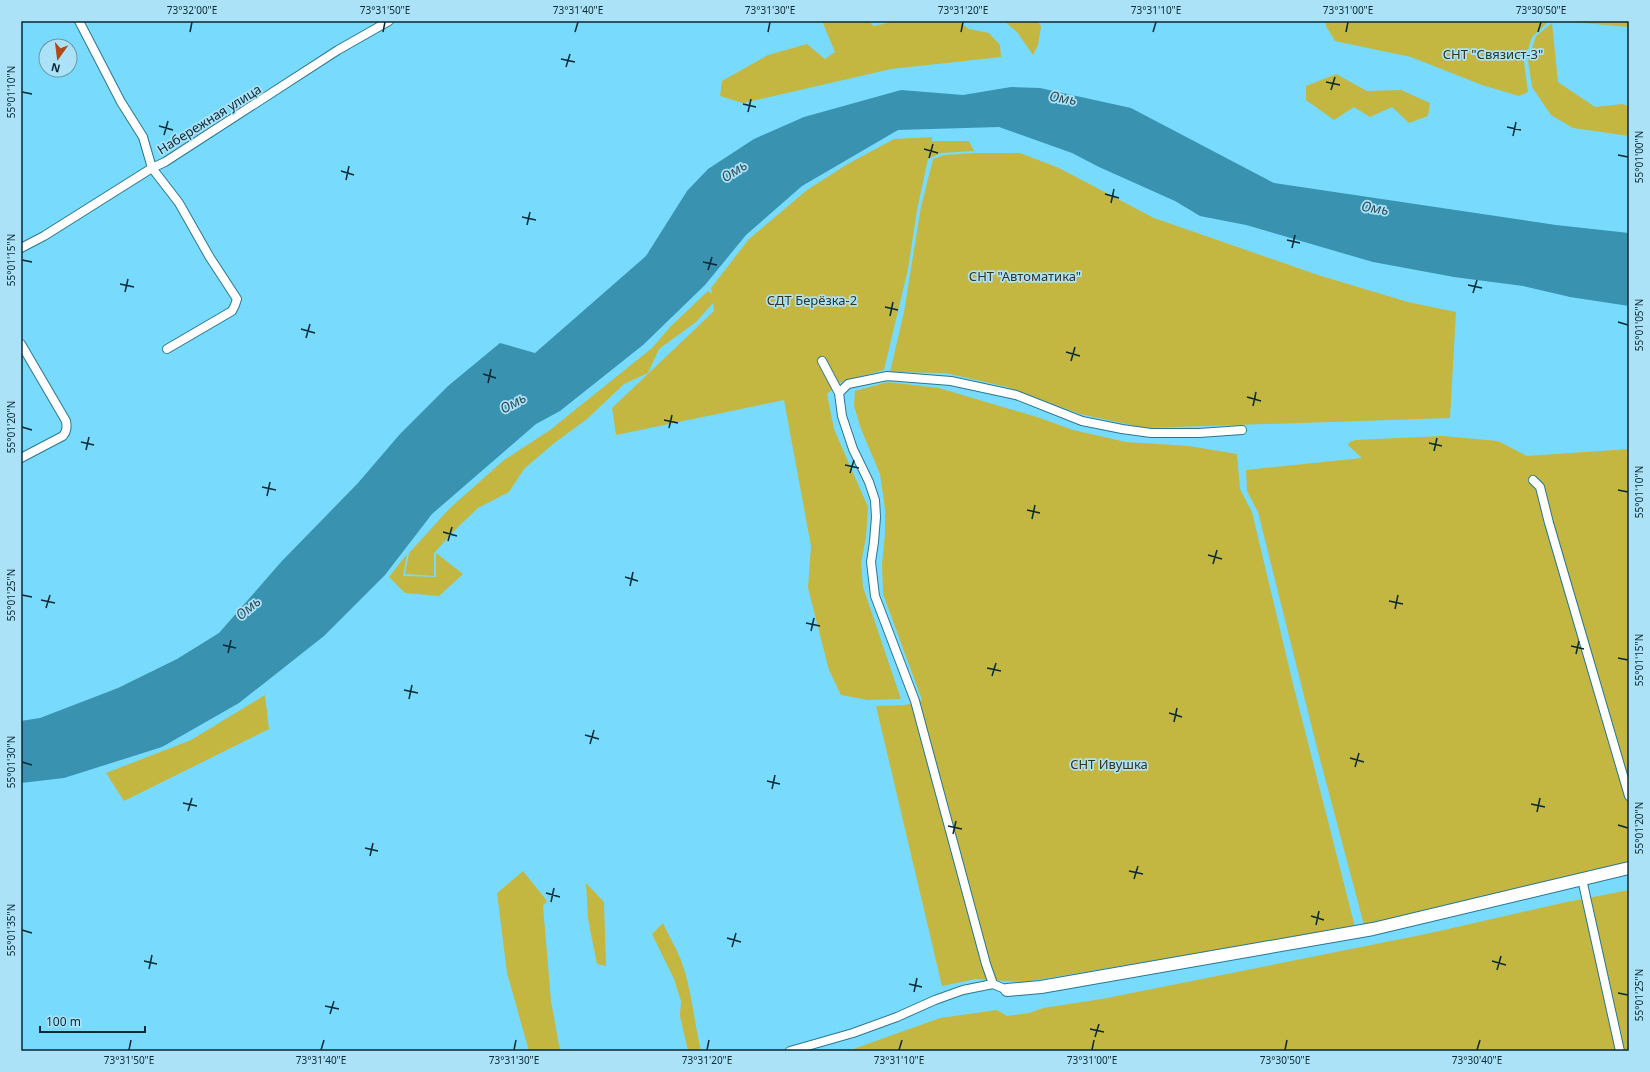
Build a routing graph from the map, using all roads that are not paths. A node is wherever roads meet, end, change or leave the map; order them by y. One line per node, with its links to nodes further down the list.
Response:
1 (79, 21): 3 (street)
2 (388, 21): 3 (street, Набережная улица)
3 (152, 168): 4 (street, Набережная улица); 6 (street)
4 (21, 248)
5 (21, 344): 10 (street)
6 (167, 349)
7 (822, 361): 8 (street)
8 (839, 393): 9 (street); 15 (street)
9 (1242, 430)
10 (21, 458)
11 (1533, 480): 12 (street)
12 (1629, 796)
13 (1629, 868): 14 (street)
14 (1582, 879): 16 (street); 18 (street)
15 (993, 984): 16 (street); 17 (street)
16 (1007, 990)
17 (790, 1051)
18 (1620, 1051)

